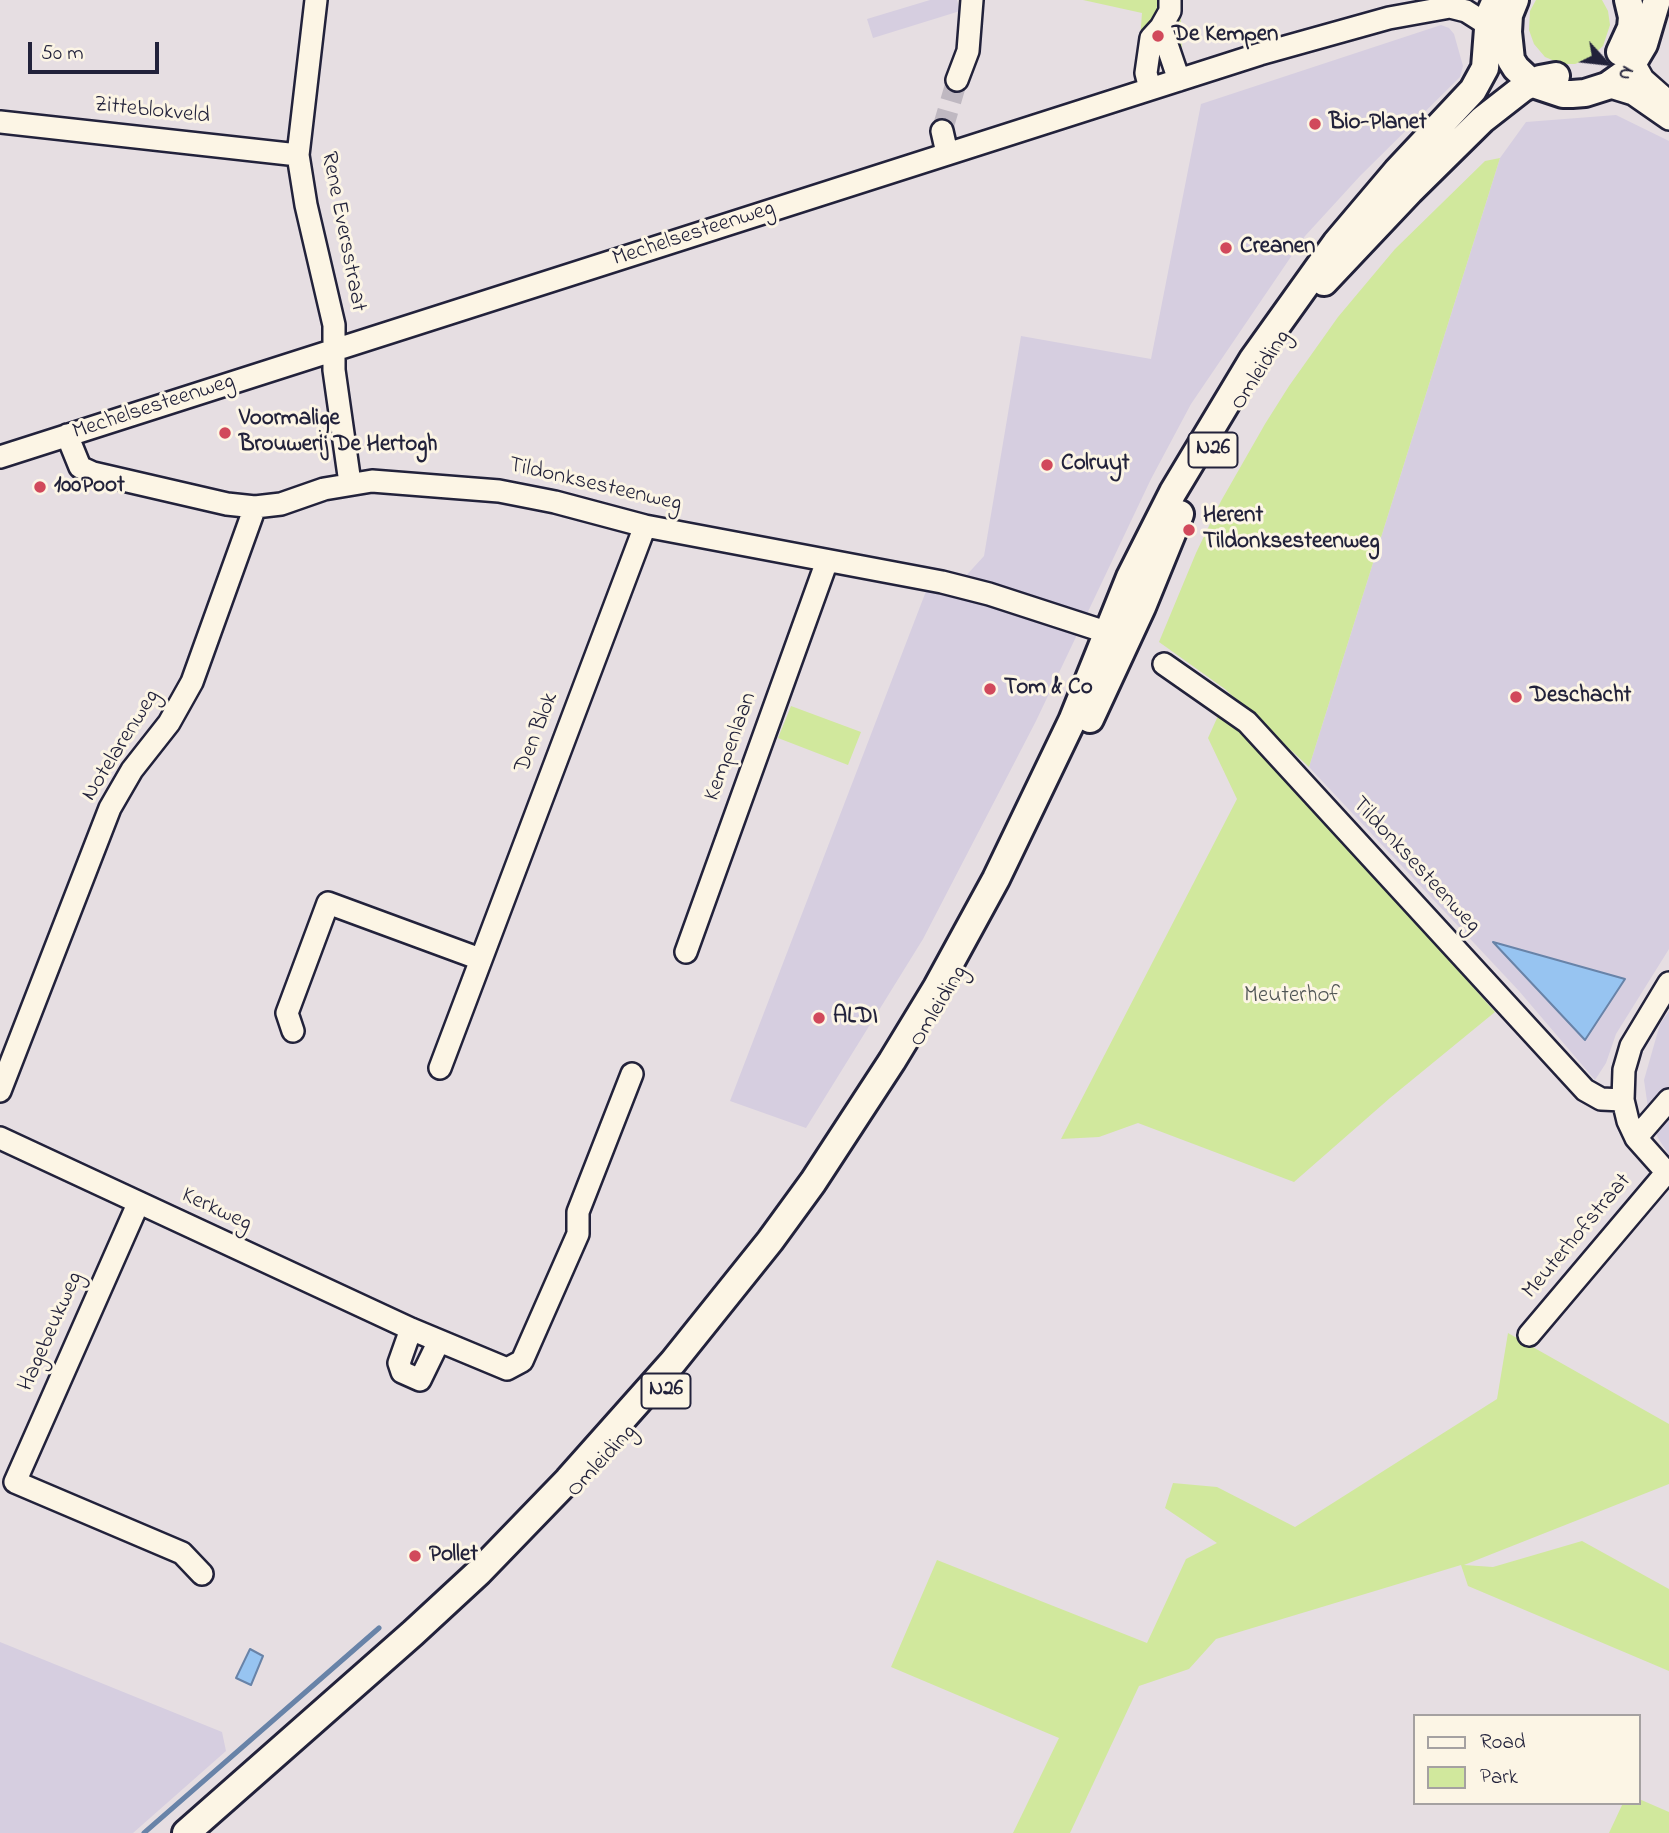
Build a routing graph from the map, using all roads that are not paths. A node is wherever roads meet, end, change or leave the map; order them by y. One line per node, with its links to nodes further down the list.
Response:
1 (316, 0): 24 (street, Rene Eversstraat)
2 (972, 0): 14 (street)
3 (1170, 0): 10 (street)
4 (1432, 0): 9 (street, Mechelsesteenweg)
5 (1496, 0): 11 (main road, N26)
6 (1515, 0): 11 (main road, N26)
7 (1628, 0): 12 (main road)
8 (1657, 0): 13 (main road, N26)
9 (1389, 18): 11 (street, Mechelsesteenweg); 15 (street, Mechelsesteenweg)
10 (1161, 27): 15 (street); 18 (street)
11 (1498, 33): 16 (main road, N26); 32 (main road, Omleiding / N26)
12 (1629, 36): 13 (main road); 16 (main road, N26)
13 (1634, 63): 17 (main road, N26); 19 (street)
14 (957, 80)
15 (1179, 80): 18 (street, Mechelsesteenweg)
16 (1551, 85): 17 (main road, N26); 32 (main road, Omleiding / N26)
17 (1607, 86): 20 (street)
18 (1150, 89): 23 (street, Mechelsesteenweg)
19 (1669, 102)
20 (1669, 118)
21 (0, 122): 24 (street, Zitteblokveld)
22 (943, 131): 23 (street)
23 (947, 153): 25 (street, Mechelsesteenweg)
24 (298, 155): 25 (street, Rene Eversstraat)
25 (335, 350): 26 (street, Mechelsesteenweg); 28 (street, Rene Eversstraat)
26 (67, 435): 27 (street, Mechelsesteenweg); 29 (street, Tildonksesteenweg)
27 (0, 457)
28 (350, 484): 29 (street, Tildonksesteenweg); 30 (street, Tildonksesteenweg)
29 (255, 507): 40 (street, Notelarenweg)
30 (645, 526): 31 (street, Tildonksesteenweg); 35 (street, Den Blok)
31 (827, 561): 32 (street, Tildonksesteenweg); 34 (street, Kempenlaan)
32 (1119, 634): 51 (main road, Omleiding / N26); 52 (main road, Omleiding / N26)
33 (1164, 664): 41 (street, Tildonksesteenweg)
34 (686, 952)
35 (480, 960): 37 (street); 38 (street, Den Blok)
36 (1669, 983): 41 (street)
37 (293, 1031)
38 (440, 1068)
39 (632, 1074): 49 (street, Kerkweg)
40 (0, 1091)
41 (1623, 1100): 44 (street)
42 (1669, 1100): 44 (street)
43 (0, 1138): 46 (street, Kerkweg)
44 (1636, 1138): 45 (street)
45 (1668, 1174): 48 (street, Meuterhofstraat)
46 (138, 1204): 47 (street, Kerkweg); 50 (street, Hagebeukweg)
47 (411, 1329): 49 (street, Kerkweg); 49 (street)
48 (1529, 1335)
49 (439, 1341)
50 (202, 1574)
51 (186, 1833)
52 (205, 1833)

